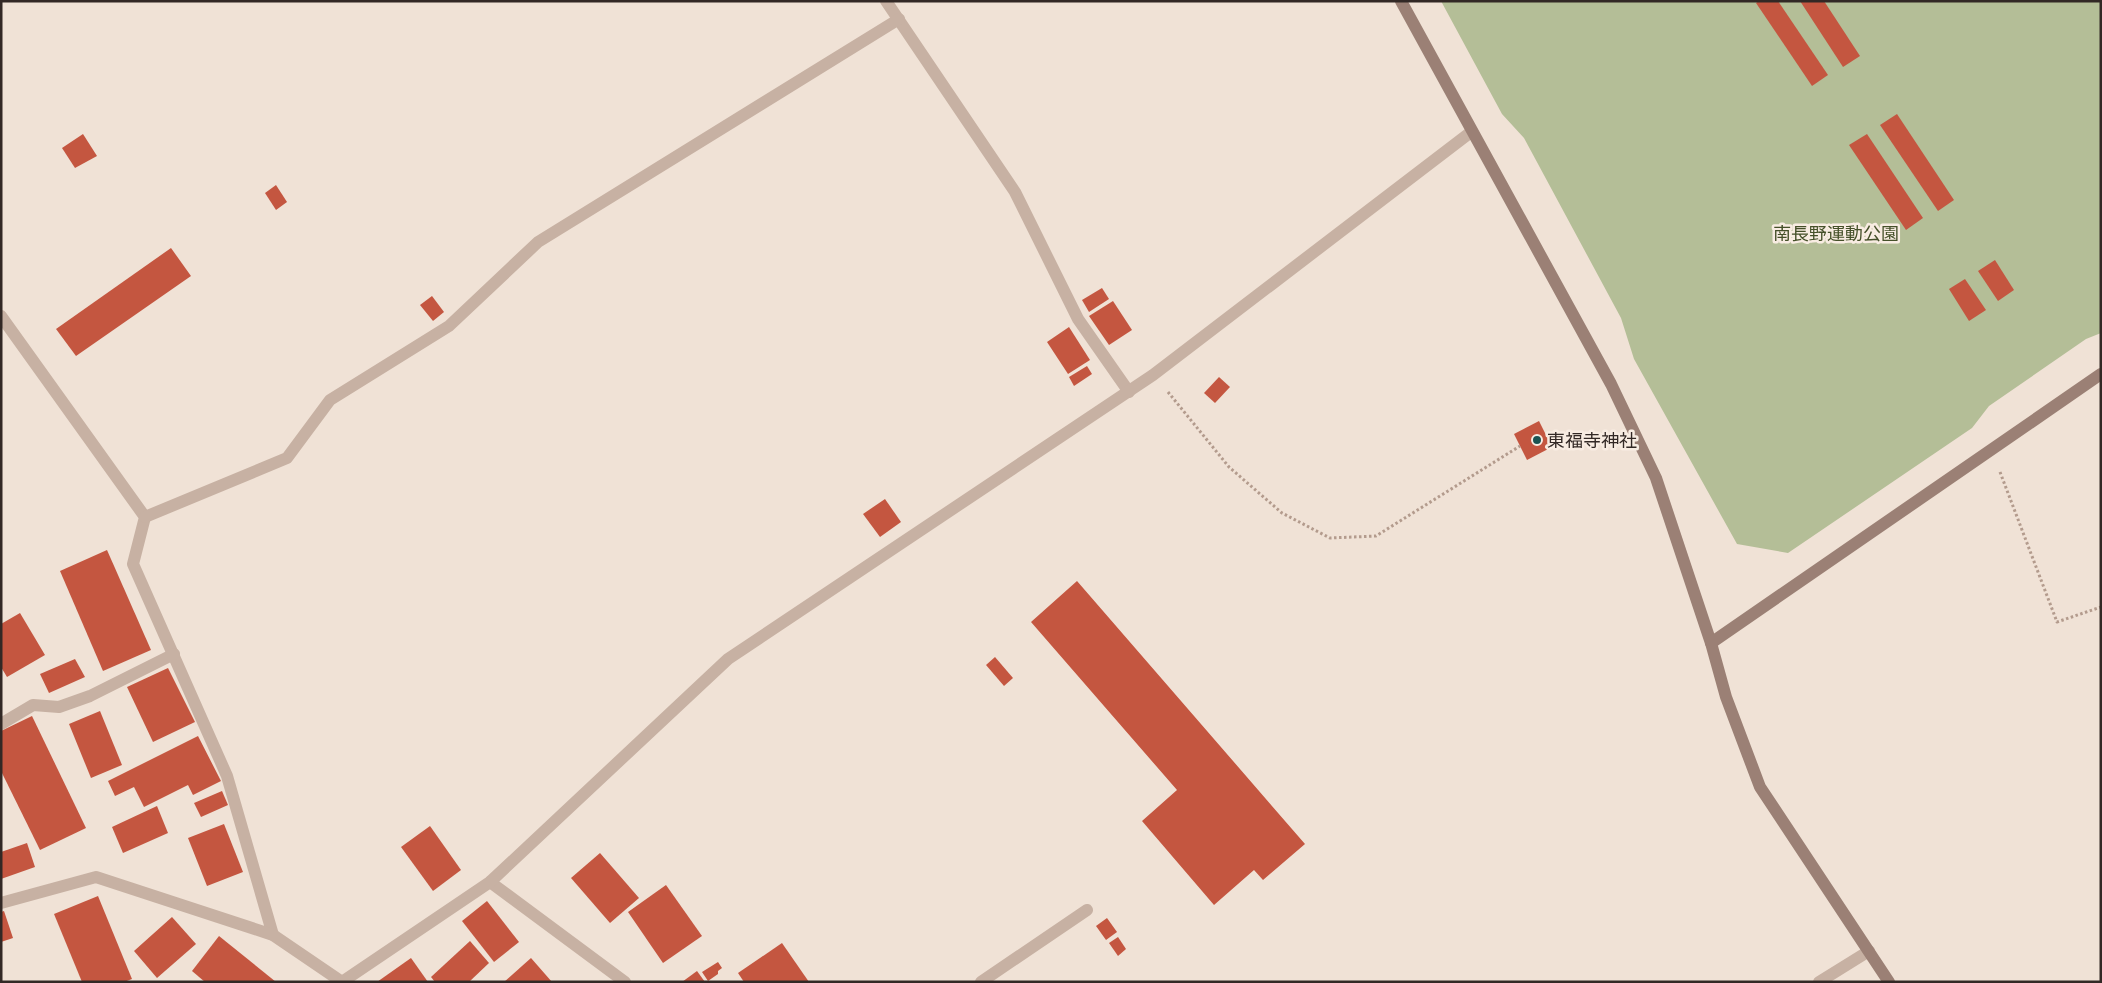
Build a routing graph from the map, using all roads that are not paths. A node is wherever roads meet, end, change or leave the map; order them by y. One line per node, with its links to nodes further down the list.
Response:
1 (886, 1): 3 (street)
2 (1401, 1): 4 (street)
3 (899, 19): 7 (street); 8 (street)
4 (1471, 132): 7 (street); 9 (street)
5 (1, 316): 8 (street)
6 (2101, 374): 9 (street)
7 (1129, 392): 12 (street)
8 (145, 517): 10 (street)
9 (1711, 643): 16 (street)
10 (174, 654): 11 (street); 15 (street)
11 (1, 724)
12 (490, 882): 17 (street); 18 (street)
13 (1, 903): 15 (street)
14 (1087, 910): 19 (street)
15 (273, 935): 17 (street)
16 (1869, 951): 20 (street); 21 (street)
17 (342, 982)
18 (625, 982)
19 (980, 982)
20 (1819, 982)
21 (1889, 982)

